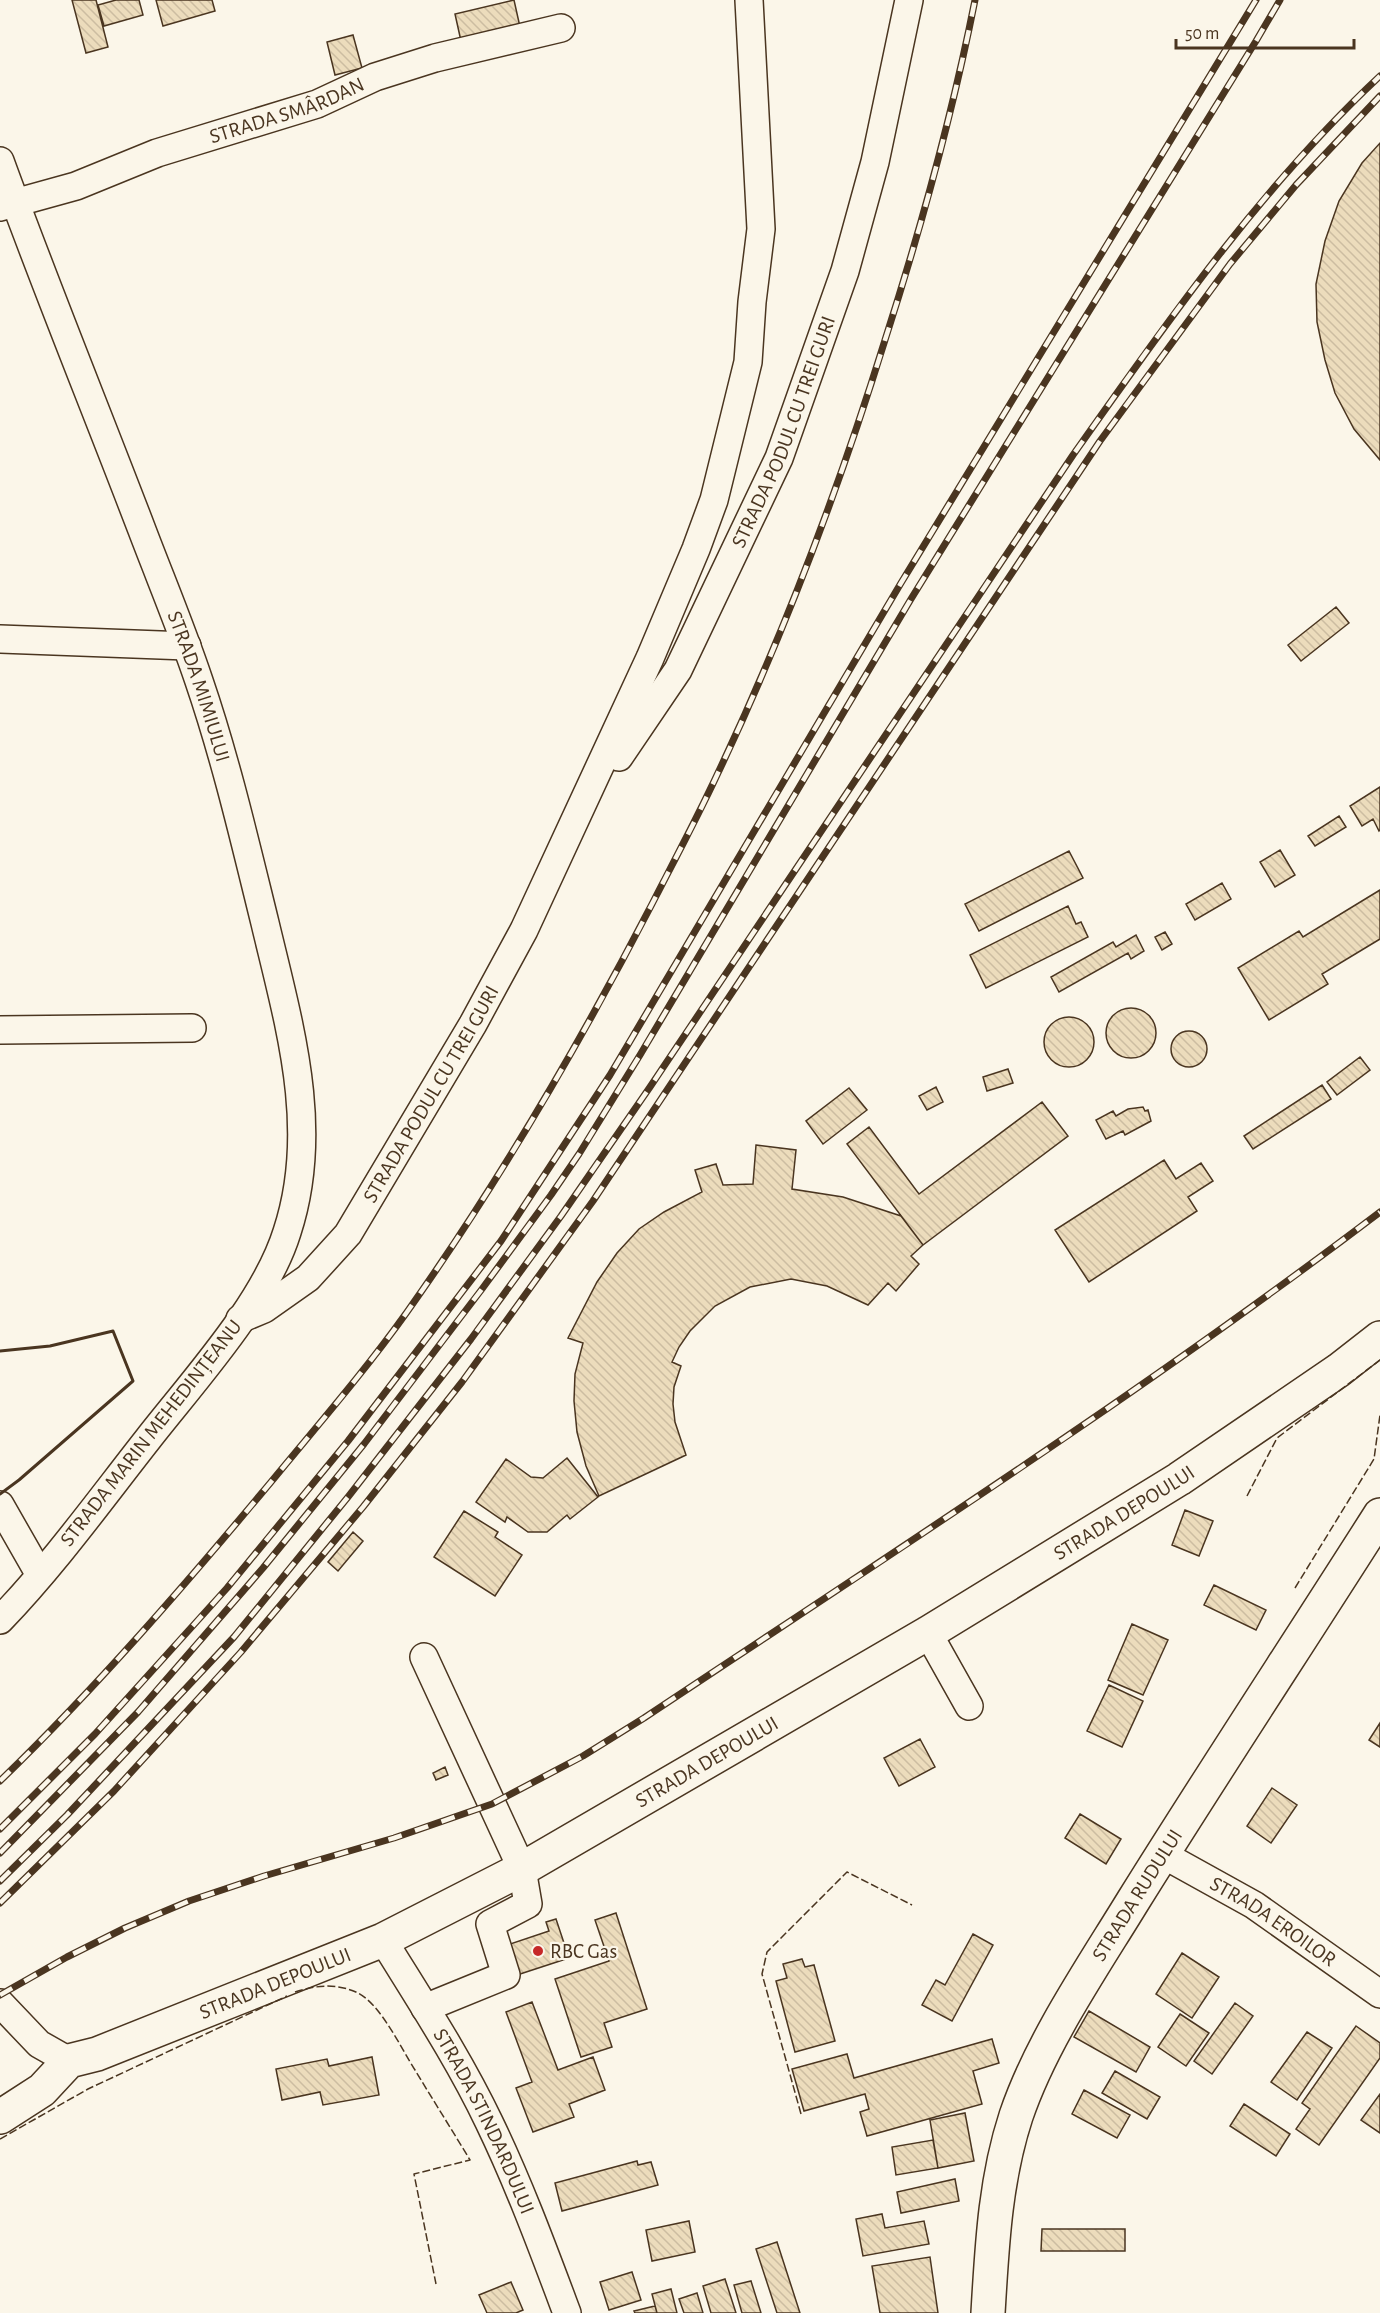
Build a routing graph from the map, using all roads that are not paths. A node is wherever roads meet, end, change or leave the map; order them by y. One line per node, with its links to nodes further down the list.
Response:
1 (749, 0): 8 (street, STRADA PODUL CU TREI GURI)
2 (909, 0): 8 (street, STRADA PODUL CU TREI GURI)
3 (561, 28): 5 (street, STRADA SMÂRDAN)
4 (0, 161): 5 (street, STRADA MIMIULUI)
5 (8, 205): 7 (street, STRADA MIMIULUI)
6 (0, 639): 7 (street)
7 (187, 646): 11 (street, STRADA MIMIULUI)
8 (572, 828): 12 (street, STRADA PODUL CU TREI GURI)
9 (192, 1028): 10 (street)
10 (0, 1030)
11 (287, 1235): 12 (street, STRADA MARIN MEHEDINȚEANU)
12 (240, 1318): 16 (street, STRADA MARIN MEHEDINȚEANU)
13 (1380, 1338): 18 (main road, STRADA DEPOULUI)
14 (0, 1505): 16 (street)
15 (1380, 1517): 21 (main road, STRADA RUDULUI)
16 (40, 1575): 17 (street, STRADA MARIN MEHEDINȚEANU)
17 (0, 1620)
18 (928, 1634): 20 (street); 22 (main road, STRADA DEPOULUI)
19 (424, 1657): 22 (street)
20 (969, 1706)
21 (1162, 1854): 24 (street, STRADA EROILOR); 30 (main road, STRADA RUDULUI)
22 (522, 1869): 23 (main road, STRADA DEPOULUI); 25 (street)
23 (383, 1940): 25 (street, STRADA STINDARDULUI); 27 (main road, STRADA DEPOULUI)
24 (1380, 1994)
25 (425, 2008): 29 (street, STRADA STINDARDULUI)
26 (8, 2013): 27 (street)
27 (69, 2061): 28 (main road)
28 (0, 2117)
29 (567, 2313)
30 (988, 2313)

